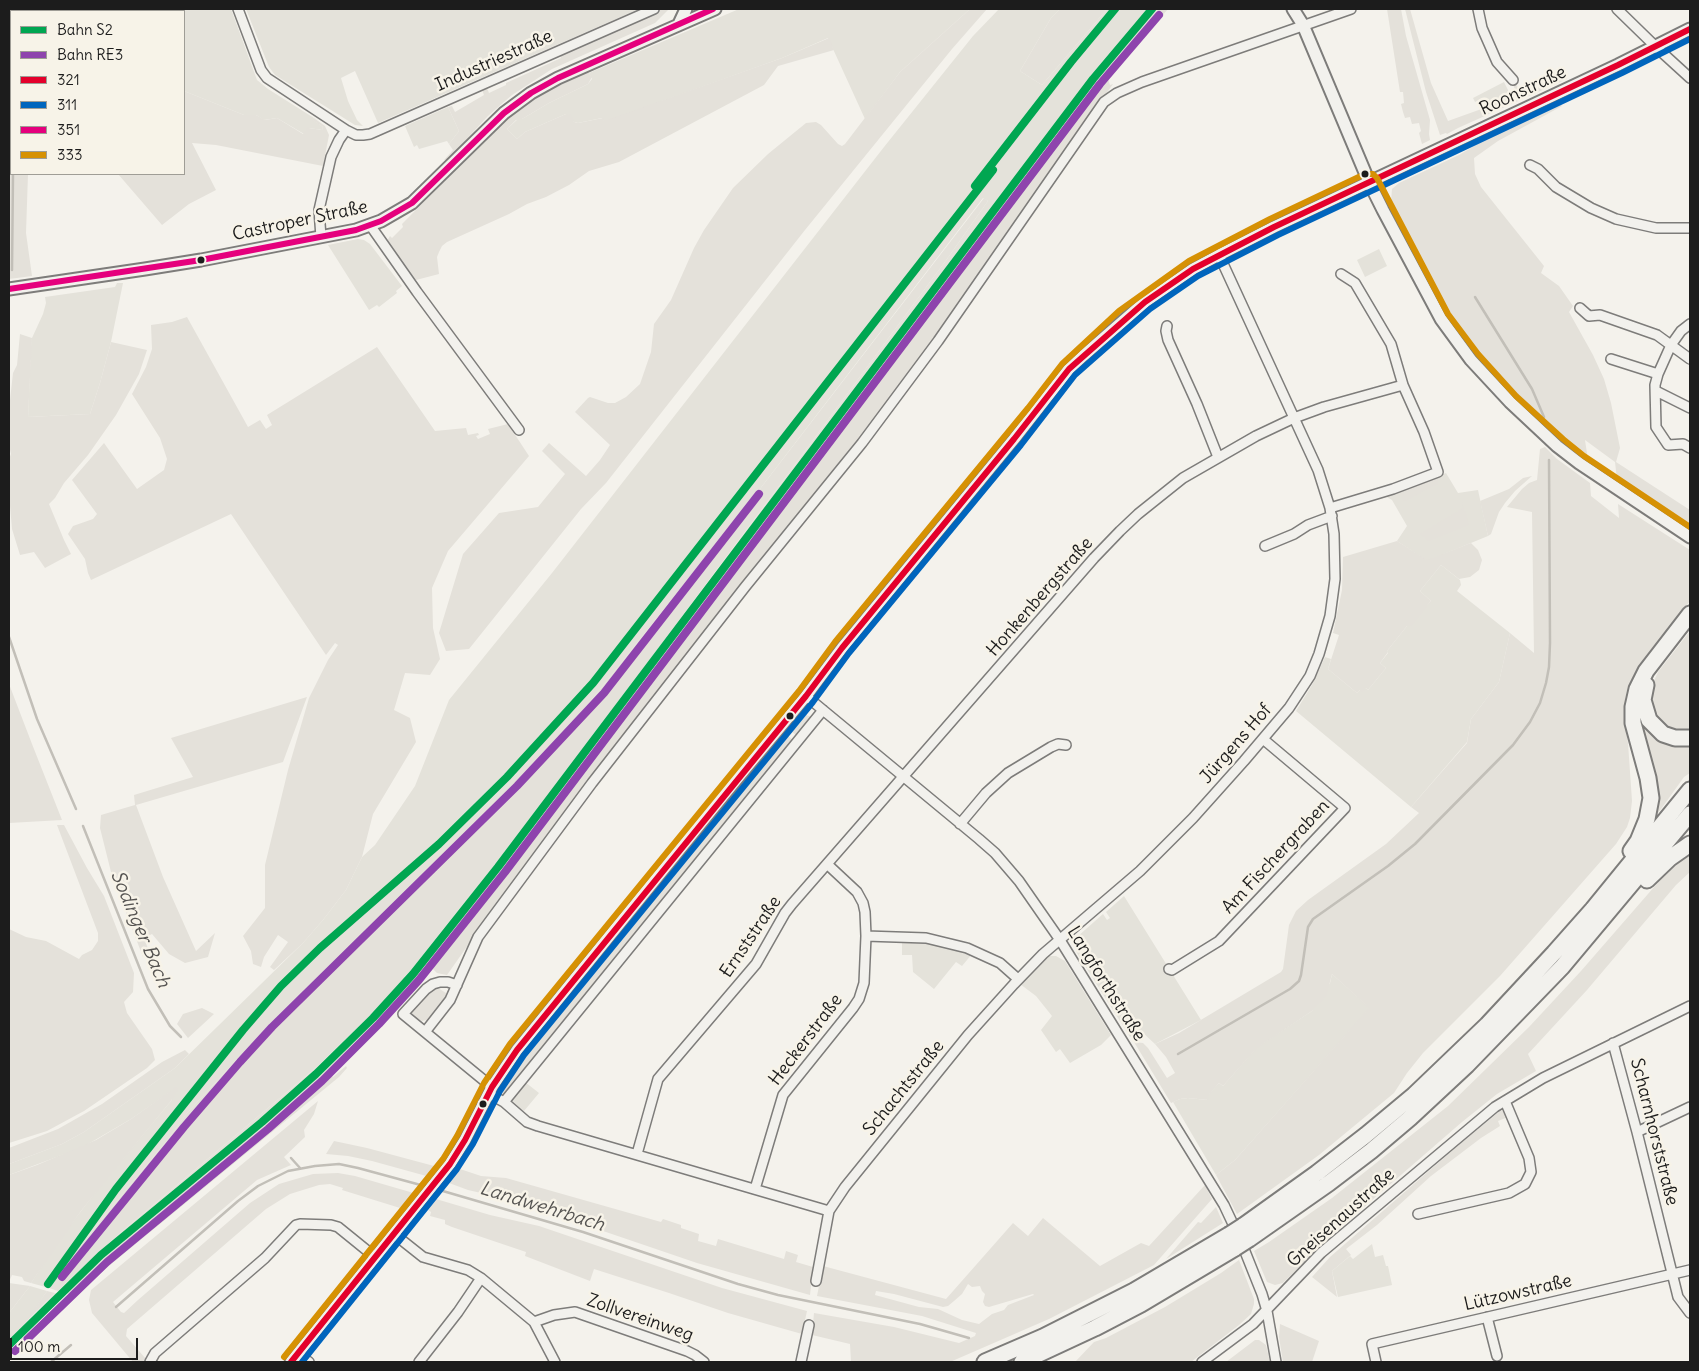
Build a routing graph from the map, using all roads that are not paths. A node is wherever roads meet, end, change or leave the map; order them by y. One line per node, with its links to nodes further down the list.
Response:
1 (238, 9): 15 (street, Industriestraße)
2 (654, 9): 15 (street, Industriestraße)
3 (686, 9): 9 (street)
4 (1293, 9): 10 (street)
5 (1351, 9): 10 (street)
6 (1478, 9): 14 (street)
7 (1617, 9): 12 (street)
8 (710, 10): 9 (street, Castroper Straße)
9 (679, 24): 18 (street, Castroper Straße)
10 (1303, 25): 17 (street); 60 (street)
11 (1690, 29): 12 (street, Roonstraße)
12 (1656, 47): 13 (street); 17 (street, Roonstraße)
13 (1690, 78)
14 (1513, 80)
15 (346, 130): 20 (street)
16 (1530, 165): 19 (street)
17 (1369, 182): 21 (street, Roonstraße); 39 (street)
18 (370, 225): 20 (street, Castroper Straße); 35 (street)
19 (1690, 228)
20 (321, 236): 23 (street, Castroper Straße)
21 (1218, 255): 34 (street, Jürgens Hof); 43 (street, Roonstraße)
22 (1341, 274): 31 (street)
23 (9, 289)
24 (1580, 308): 27 (street)
25 (1690, 324): 27 (street)
26 (1167, 326): 37 (street)
27 (1671, 345): 29 (street); 30 (street)
28 (1612, 359): 30 (street)
29 (1690, 359)
30 (1658, 374): 32 (street)
31 (1403, 385): 34 (street, Honkenbergstraße); 38 (street)
32 (1656, 391): 33 (street); 36 (street)
33 (1690, 408)
34 (1294, 418): 37 (street, Honkenbergstraße); 38 (street, Jürgens Hof)
35 (519, 430)
36 (1690, 448)
37 (1218, 457): 48 (street, Honkenbergstraße)
38 (1331, 512): 40 (street); 46 (street, Jürgens Hof)
39 (1690, 537)
40 (1265, 546)
41 (1690, 614): 54 (highway)
42 (1690, 626): 45 (highway)
43 (806, 696): 44 (street, Langforthstraße); 64 (street, Roonstraße)
44 (823, 710): 48 (street, Langforthstraße); 66 (street)
45 (1690, 738)
46 (1263, 739): 57 (street, Jürgens Hof); 58 (street, Am Fischergraben)
47 (1066, 745): 51 (street)
48 (903, 777): 51 (street, Langforthstraße); 53 (street, Ernststraße)
49 (1690, 790): 54 (highway)
50 (1690, 814): 55 (highway)
51 (960, 824): 57 (street, Langforthstraße)
52 (1690, 844): 55 (highway)
53 (827, 864): 56 (street, Heckerstraße); 69 (street, Ernststraße)
54 (1593, 909): 73 (highway)
55 (1598, 926): 73 (highway)
56 (866, 936): 59 (street); 70 (street, Heckerstraße)
57 (1060, 940): 59 (street, Schachtstraße); 81 (street, Langforthstraße)
58 (1169, 969)
59 (1018, 979): 71 (street, Schachtstraße)
60 (457, 985): 62 (street); 62 (street)
61 (1690, 1006): 63 (street, Gneisenaustraße)
62 (425, 1032): 64 (street)
63 (1613, 1043): 65 (street, Gneisenaustraße); 68 (street, Scharnhorststraße)
64 (490, 1090): 66 (street); 74 (street, Roonstraße)
65 (1505, 1101): 72 (street); 81 (street, Gneisenaustraße)
66 (504, 1102): 69 (street)
67 (1690, 1107): 68 (street)
68 (1637, 1132): 78 (street, Scharnhorststraße)
69 (637, 1154): 70 (street)
70 (755, 1189): 71 (street)
71 (829, 1211): 80 (street, Schachtstraße)
72 (1418, 1214)
73 (1246, 1232): 75 (highway, bridge)
74 (394, 1234): 76 (street, Roonstraße); 79 (street)
75 (1232, 1241): 94 (highway); 95 (highway)
76 (375, 1257): 87 (street, Roonstraße); 88 (street)
77 (1690, 1270): 78 (street, Lützowstraße)
78 (1673, 1274): 82 (street, Scharnhorststraße); 83 (street, Lützowstraße)
79 (481, 1278): 84 (street); 90 (street)
80 (816, 1281)
81 (1267, 1311): 96 (street, Gneisenaustraße); 97 (street, Langforthstraße)
82 (1690, 1313)
83 (1487, 1317): 86 (street); 98 (street, Lützowstraße)
84 (534, 1322): 91 (street); 92 (street, Zollvereinweg)
85 (809, 1325): 93 (street)
86 (1497, 1356)
87 (295, 1358): 89 (street)
88 (150, 1362)
89 (309, 1362)
90 (419, 1362)
91 (555, 1362)
92 (704, 1362)
93 (801, 1362)
94 (985, 1362)
95 (1022, 1362)
96 (1202, 1362)
97 (1276, 1362)
98 (1376, 1362)

